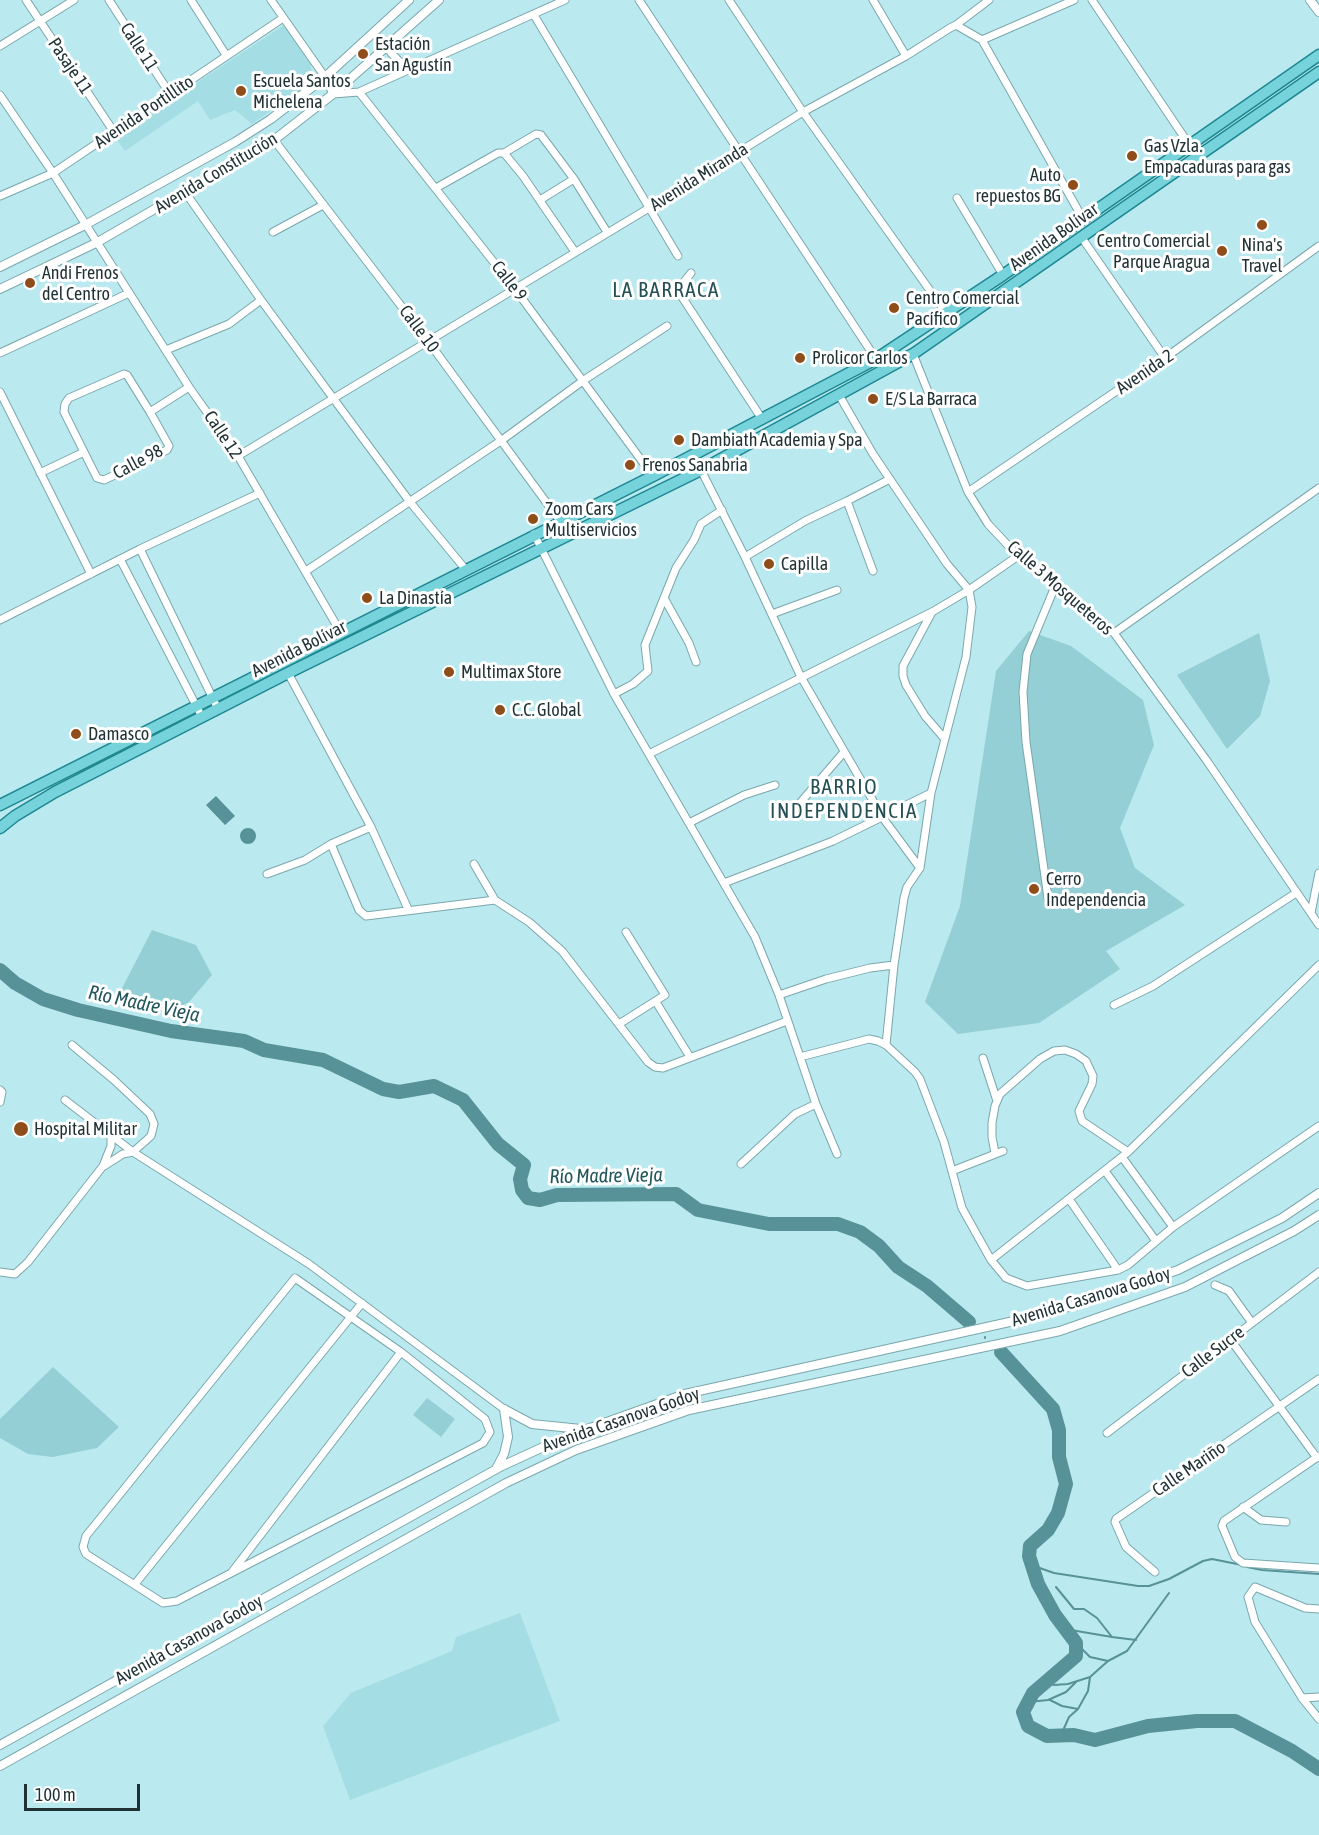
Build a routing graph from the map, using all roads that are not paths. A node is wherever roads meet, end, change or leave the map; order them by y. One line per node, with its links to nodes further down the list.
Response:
1 (26, 0): 19 (street, Pasaje 11)
2 (74, 0): 19 (street)
3 (109, 0): 31 (street, Calle 11)
4 (191, 0): 24 (street)
5 (271, 0): 18 (street)
6 (409, 0): 29 (street, Avenida Constitución)
7 (439, 0): 22 (street, Avenida Constitución)
8 (565, 0): 17 (street)
9 (639, 0): 39 (street)
10 (729, 0): 34 (street)
11 (873, 0): 26 (street)
12 (989, 0): 20 (street, Avenida Miranda)
13 (1074, 0): 21 (street)
14 (1092, 0): 37 (street)
15 (1310, 0): 16 (street)
16 (1319, 12)
17 (534, 15): 27 (street); 48 (street)
18 (283, 18): 24 (street, Avenida Portillito); 29 (street)
19 (39, 21): 23 (street); 35 (street, Pasaje 11)
20 (956, 25): 21 (street); 26 (street, Avenida Miranda)
21 (982, 40): 49 (street)
22 (387, 45): 27 (street); 32 (street, Avenida Constitución)
23 (0, 46)
24 (226, 55): 31 (street, Avenida Portillito)
25 (1319, 55): 37 (main road, Avenida Bolívar)
26 (906, 56): 34 (street, Avenida Miranda)
27 (408, 70): 30 (street)
28 (1319, 72): 53 (main road, Avenida Bolívar)
29 (325, 77): 32 (street); 50 (street, Avenida Constitución)
30 (359, 92): 32 (street); 42 (street, Calle 9)
31 (170, 94): 35 (street, Avenida Portillito)
32 (333, 94): 36 (street, Avenida Constitución)
33 (0, 95): 40 (street)
34 (803, 112): 39 (street, Avenida Miranda); 65 (street)
35 (114, 132): 40 (street, Avenida Portillito)
36 (274, 140): 43 (street, Avenida Constitución); 47 (street, Calle 10)
37 (1190, 146): 49 (main road, Avenida Bolívar)
38 (504, 153): 41 (street); 42 (street); 46 (street)
39 (738, 153): 48 (street, Avenida Miranda); 71 (street)
40 (53, 173): 44 (street, Avenida Portillito); 50 (street)
41 (574, 179): 46 (street); 52 (street)
42 (436, 188): 62 (street, Calle 9)
43 (185, 192): 54 (street, Avenida Constitución); 64 (street)
44 (0, 196)
45 (957, 198): 60 (street)
46 (540, 200): 56 (street)
47 (323, 205): 51 (street); 67 (street, Calle 10)
48 (649, 208): 52 (street, Avenida Miranda); 57 (street)
49 (1083, 219): 60 (main road, Avenida Bolívar)
50 (85, 225): 54 (street, Calle 12); 58 (street, Avenida Constitución)
51 (273, 231)
52 (607, 232): 56 (street, Avenida Miranda)
53 (1082, 238): 70 (main road, Avenida Bolívar); 72 (street)
54 (96, 243): 61 (street, Avenida Constitución); 63 (street, Calle 12)
55 (1319, 246): 72 (street, Avenida 2)
56 (575, 252): 62 (street, Avenida Miranda)
57 (678, 256)
58 (0, 267)
59 (691, 273): 79 (street)
60 (1003, 275): 65 (main road, Avenida Bolívar)
61 (0, 289)
62 (516, 289): 67 (street, Avenida Miranda); 73 (street, Calle 9)
63 (129, 292): 68 (street, Calle 12); 69 (street)
64 (261, 300): 68 (street); 77 (street)
65 (946, 313): 71 (main road, Avenida Bolívar)
66 (667, 326): 73 (street)
67 (428, 341): 77 (street, Avenida Miranda); 80 (street, Calle 10)
68 (166, 350): 74 (street, Calle 12)
69 (0, 353)
70 (913, 354): 76 (main road, Avenida Bolívar); 88 (street, Calle 3 Mosqueteros)
71 (876, 358): 79 (main road, Avenida Bolívar)
72 (1166, 358): 88 (street, Avenida 2)
73 (584, 380): 80 (street); 85 (street, Calle 9)
74 (189, 387): 78 (street); 82 (street, Calle 12)
75 (0, 392): 84 (street)
76 (839, 394): 83 (main road, Avenida Bolívar); 86 (street)
77 (333, 398): 82 (street, Avenida Miranda); 91 (street)
78 (150, 412): 81 (street, Calle 98); 81 (street, Calle 98)
79 (762, 419): 85 (main road, Avenida Bolívar)
80 (502, 440): 91 (street); 93 (street, Calle 10)
81 (84, 453): 84 (street)
82 (238, 456): 89 (street, Calle 12)
83 (701, 470): 92 (street); 95 (main road, Avenida Bolívar)
84 (40, 473): 103 (street)
85 (652, 476): 93 (main road, Avenida Bolívar)
86 (890, 479): 90 (street); 106 (street)
87 (1319, 488): 112 (street)
88 (968, 492): 97 (street, Calle 3 Mosqueteros)
89 (260, 493): 96 (street); 101 (street, Calle 12)
90 (847, 501): 98 (street); 102 (street)
91 (410, 502): 100 (street); 101 (street)
92 (722, 510): 98 (street); 107 (street)
93 (560, 521): 94 (main road, Avenida Bolívar)
94 (534, 534): 95 (street); 100 (main road, Avenida Bolívar)
95 (541, 548): 114 (main road, Avenida Bolívar); 116 (street)
96 (140, 549): 99 (street); 117 (street)
97 (1018, 556): 104 (street, Calle 3 Mosqueteros); 106 (street)
98 (745, 557): 109 (street)
99 (120, 559): 103 (street); 118 (street)
100 (466, 570): 111 (main road, Avenida Bolívar)
101 (306, 571): 111 (street, Calle 12)
102 (873, 571)
103 (91, 574): 110 (street)
104 (1056, 584): 112 (street, Calle 3 Mosqueteros); 139 (street)
105 (837, 590): 109 (street)
106 (969, 590): 108 (street); 121 (street)
107 (664, 598): 113 (street); 116 (street)
108 (932, 612): 115 (street); 121 (street)
109 (772, 615): 115 (street)
110 (1, 618)
111 (341, 633): 117 (main road, Avenida Bolívar)
112 (1114, 633): 138 (street, Calle 3 Mosqueteros)
113 (696, 662)
114 (288, 673): 119 (main road, Avenida Bolívar); 130 (street)
115 (801, 677): 122 (street); 123 (street)
116 (614, 694): 123 (street)
117 (213, 697): 118 (main road, Avenida Bolívar); 119 (street)
118 (196, 705): 120 (street); 127 (main road, Avenida Bolívar)
119 (218, 709): 120 (main road, Avenida Bolívar)
120 (202, 717): 131 (main road, Avenida Bolívar)
121 (944, 738): 125 (street)
122 (844, 752): 126 (street); 128 (street)
123 (649, 754): 129 (street)
124 (775, 785): 129 (street)
125 (931, 793): 128 (street); 134 (street)
126 (800, 803)
127 (0, 805)
128 (883, 818): 134 (street); 137 (street)
129 (689, 823): 137 (street)
130 (371, 827): 132 (street); 141 (street)
131 (0, 828)
132 (331, 844): 136 (street); 141 (street)
133 (474, 864): 140 (street)
134 (920, 868): 145 (street)
135 (1319, 873): 142 (street)
136 (267, 874)
137 (724, 883): 147 (street)
138 (1296, 893): 142 (street, Calle 3 Mosqueteros); 149 (street)
139 (1048, 898)
140 (495, 900): 141 (street); 151 (street)
141 (408, 909)
142 (1311, 914): 143 (street, Calle 3 Mosqueteros)
143 (1319, 925)
144 (626, 932): 148 (street)
145 (894, 965): 147 (street); 153 (street)
146 (1319, 965): 166 (street)
147 (779, 995): 150 (street)
148 (656, 1002): 151 (street); 155 (street)
149 (1114, 1005)
150 (787, 1021): 154 (street); 155 (street)
151 (619, 1024): 155 (street)
152 (72, 1045): 164 (street)
153 (886, 1045): 154 (street); 169 (street)
154 (800, 1057): 161 (street)
155 (690, 1058)
156 (983, 1058): 159 (street)
157 (0, 1090): 160 (street)
158 (65, 1100): 163 (street)
159 (998, 1101): 166 (street); 169 (street)
160 (0, 1102)
161 (816, 1104): 165 (street); 167 (street)
162 (1319, 1126): 174 (street)
163 (111, 1136): 164 (street); 168 (street)
164 (133, 1152): 168 (street); 181 (street)
165 (837, 1154)
166 (1125, 1154): 170 (street); 174 (street)
167 (741, 1164)
168 (103, 1166): 178 (street)
169 (952, 1171): 176 (street)
170 (1105, 1171): 172 (street); 175 (street)
171 (1319, 1193): 189 (street, Avenida Casanova Godoy)
172 (1069, 1198): 176 (street); 177 (street)
173 (1319, 1215): 204 (street, Avenida Casanova Godoy)
174 (1173, 1227): 175 (street)
175 (1156, 1241): 177 (street)
176 (990, 1260): 177 (street)
177 (1118, 1270)
178 (0, 1272)
179 (1319, 1272): 183 (street, Calle Sucre)
180 (1215, 1285): 183 (street)
181 (362, 1303): 182 (street); 188 (street)
182 (351, 1317): 185 (street); 198 (street); 198 (street)
183 (1252, 1323): 184 (street, Calle Sucre)
184 (1230, 1339): 187 (street); 190 (street, Calle Sucre)
185 (401, 1352): 197 (street); 197 (street)
186 (1319, 1379): 187 (street, Calle Mariño)
187 (1279, 1407): 191 (street); 196 (street, Calle Mariño)
188 (504, 1409): 189 (street); 192 (street)
189 (585, 1430): 192 (street, Avenida Casanova Godoy)
190 (1107, 1433)
191 (1318, 1457): 193 (street)
192 (496, 1469): 203 (street, Avenida Casanova Godoy)
193 (1243, 1507): 194 (street); 195 (street)
194 (1286, 1522)
195 (1319, 1568)
196 (1155, 1572)
197 (230, 1574): 198 (street)
198 (135, 1584)
199 (1319, 1609): 201 (street)
200 (1319, 1697): 201 (street)
201 (1302, 1698): 202 (street)
202 (1319, 1719)
203 (0, 1745)
204 (0, 1766)

